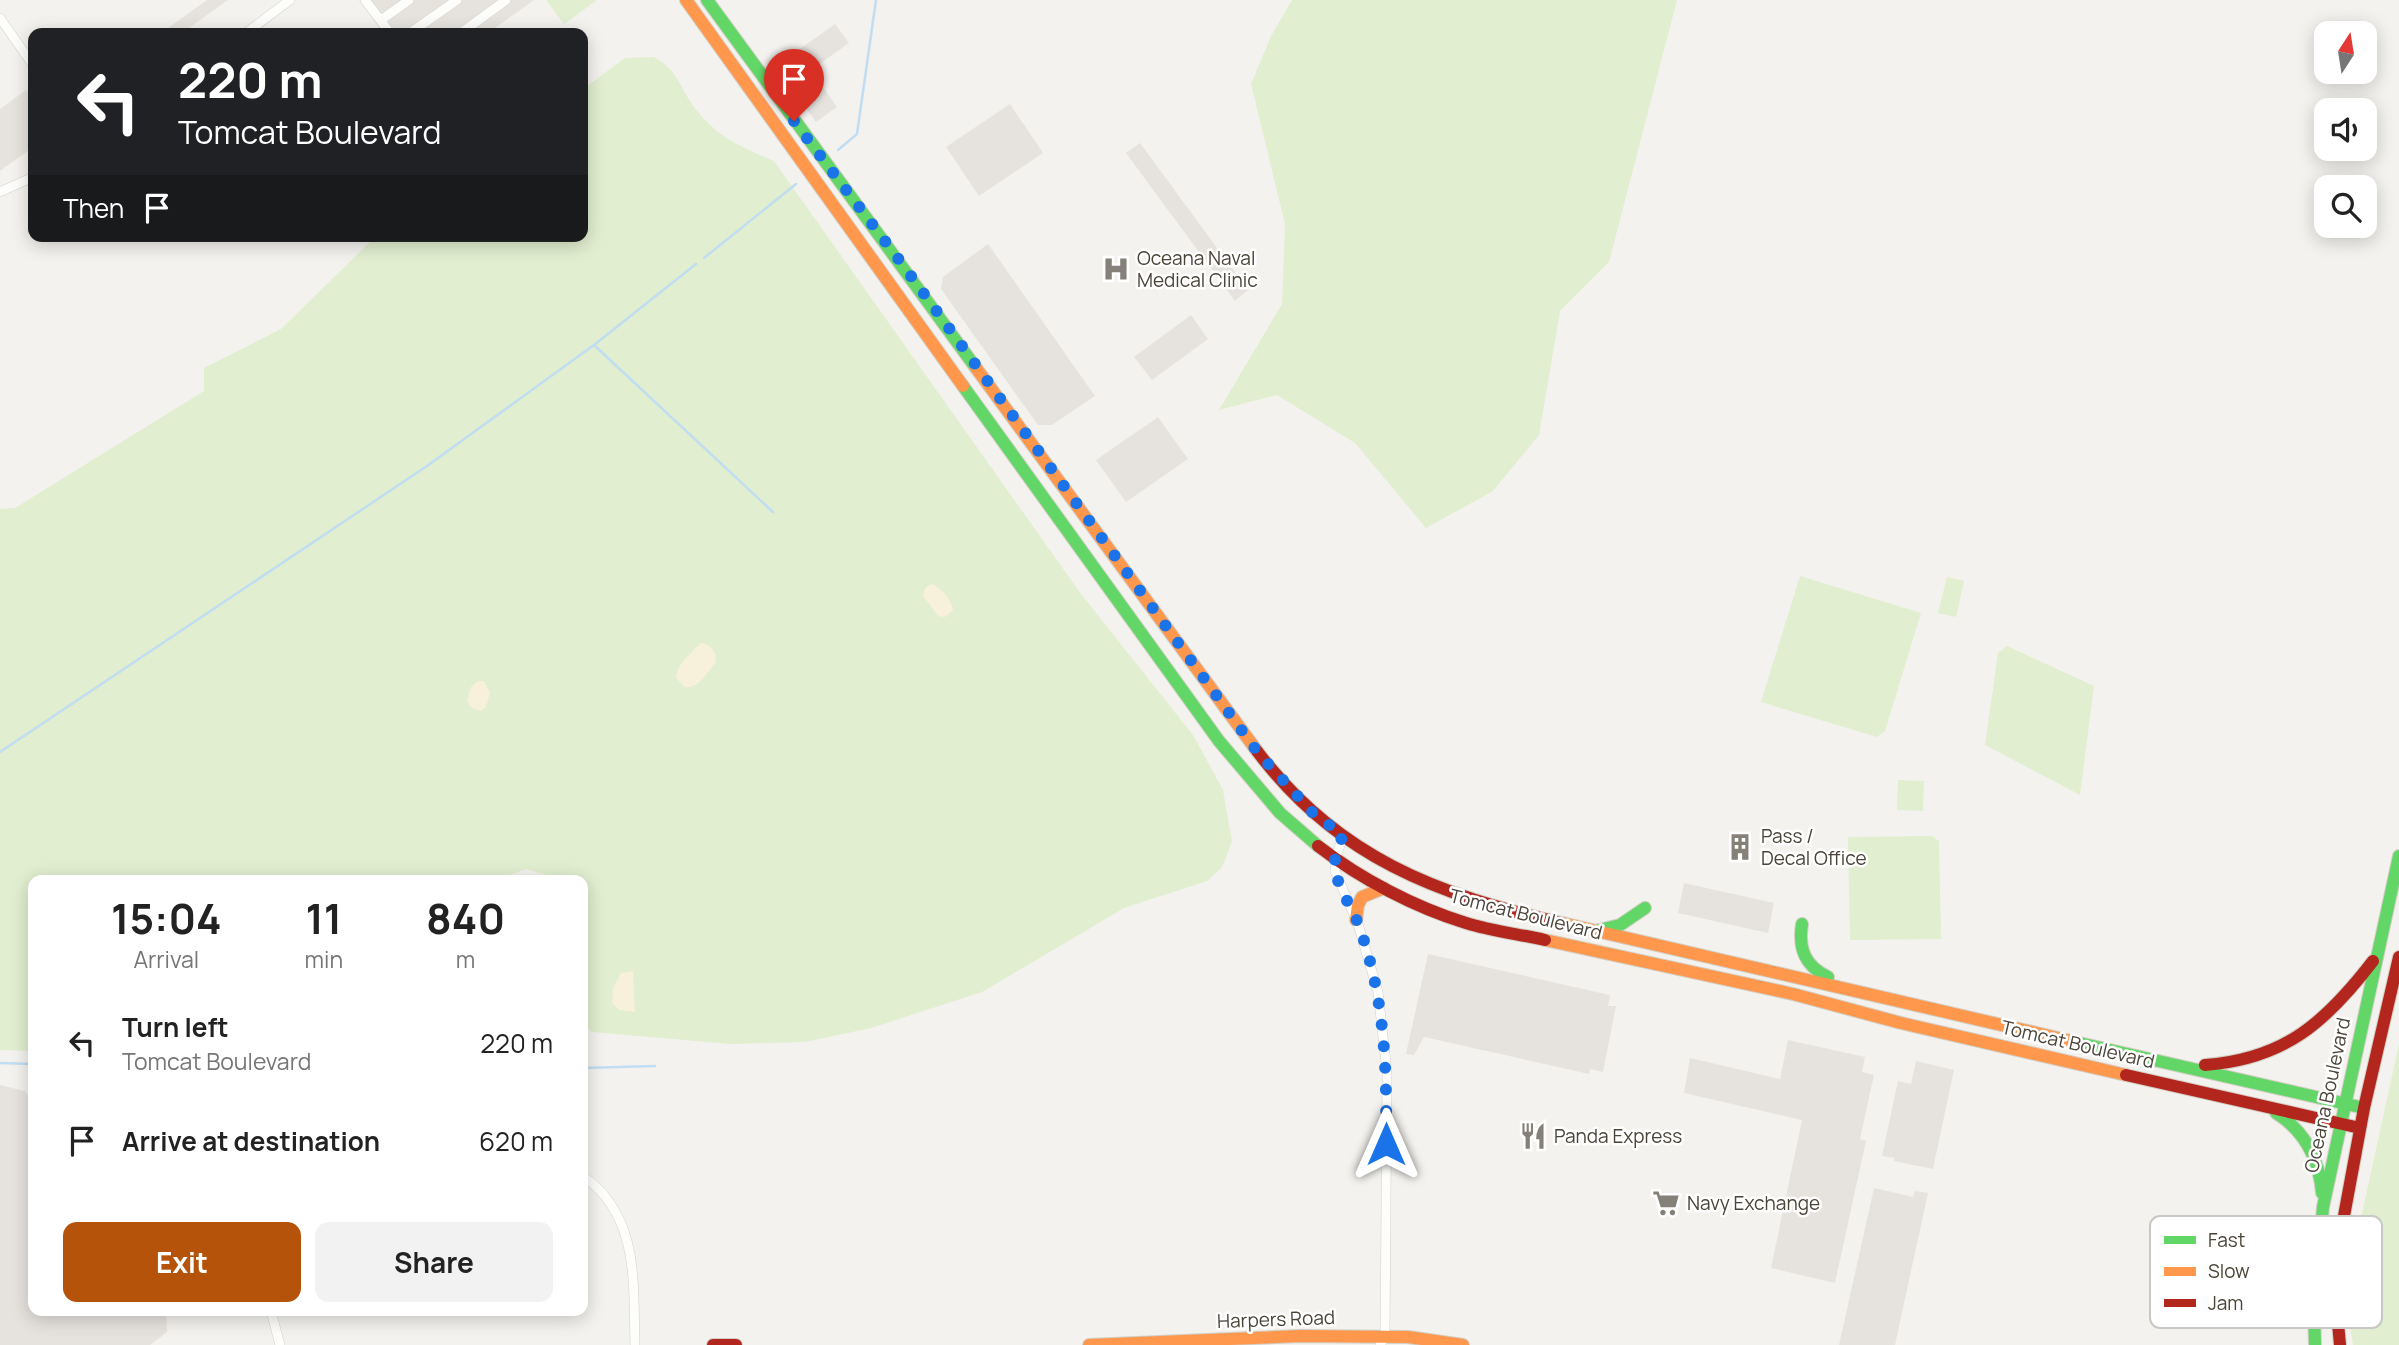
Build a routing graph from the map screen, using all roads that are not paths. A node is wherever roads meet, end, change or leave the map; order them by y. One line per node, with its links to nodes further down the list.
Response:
1 (290, 0): 10 (street)
2 (365, 0): 9 (street)
3 (408, 0): 9 (street)
4 (457, 0): 12 (street)
5 (506, 0): 13 (street)
6 (687, 0): 19 (main road, Tomcat Boulevard)
7 (707, 0): 17 (main road, Tomcat Boulevard)
8 (0, 18): 14 (street)
9 (380, 20): 11 (street)
10 (253, 28)
11 (386, 28)
12 (417, 28)
13 (468, 28)
14 (28, 58)
15 (28, 179): 16 (street)
16 (0, 192)
17 (1343, 835): 19 (street); 24 (main road, Tomcat Boulevard)
18 (2399, 856): 25 (main road, Oceana Boulevard)
19 (1335, 858): 20 (main road, Tomcat Boulevard); 22 (street)
20 (1384, 888): 22 (main road); 29 (main road, Tomcat Boulevard)
21 (1645, 908): 24 (main road)
22 (1356, 919): 39 (street)
23 (1802, 924): 27 (main road)
24 (1595, 930): 27 (main road, Tomcat Boulevard)
25 (2377, 955): 28 (main road); 30 (main road, Oceana Boulevard)
26 (2399, 957): 31 (main road, Oceana Boulevard)
27 (1871, 993): 28 (main road, Tomcat Boulevard)
28 (2187, 1065): 30 (main road, Tomcat Boulevard)
29 (2239, 1101): 32 (main road, Tomcat Boulevard); 35 (main road)
30 (2344, 1103): 31 (main road, Tomcat Boulevard); 32 (main road, Oceana Boulevard)
31 (2364, 1108): 33 (main road, Oceana Boulevard)
32 (2340, 1123): 33 (main road, Tomcat Boulevard); 35 (main road, Oceana Boulevard)
33 (2360, 1128): 37 (main road, Oceana Boulevard)
34 (588, 1181): 41 (street)
35 (2323, 1207): 36 (main road, Oceana Boulevard)
36 (2322, 1216)
37 (2344, 1216)
38 (272, 1316): 40 (street)
39 (1385, 1342): 44 (main road, Harpers Road); 45 (main road, Harpers Road)
40 (280, 1345)
41 (635, 1345)
42 (713, 1345): 43 (main road)
43 (736, 1345)
44 (1089, 1345)
45 (1463, 1345)

